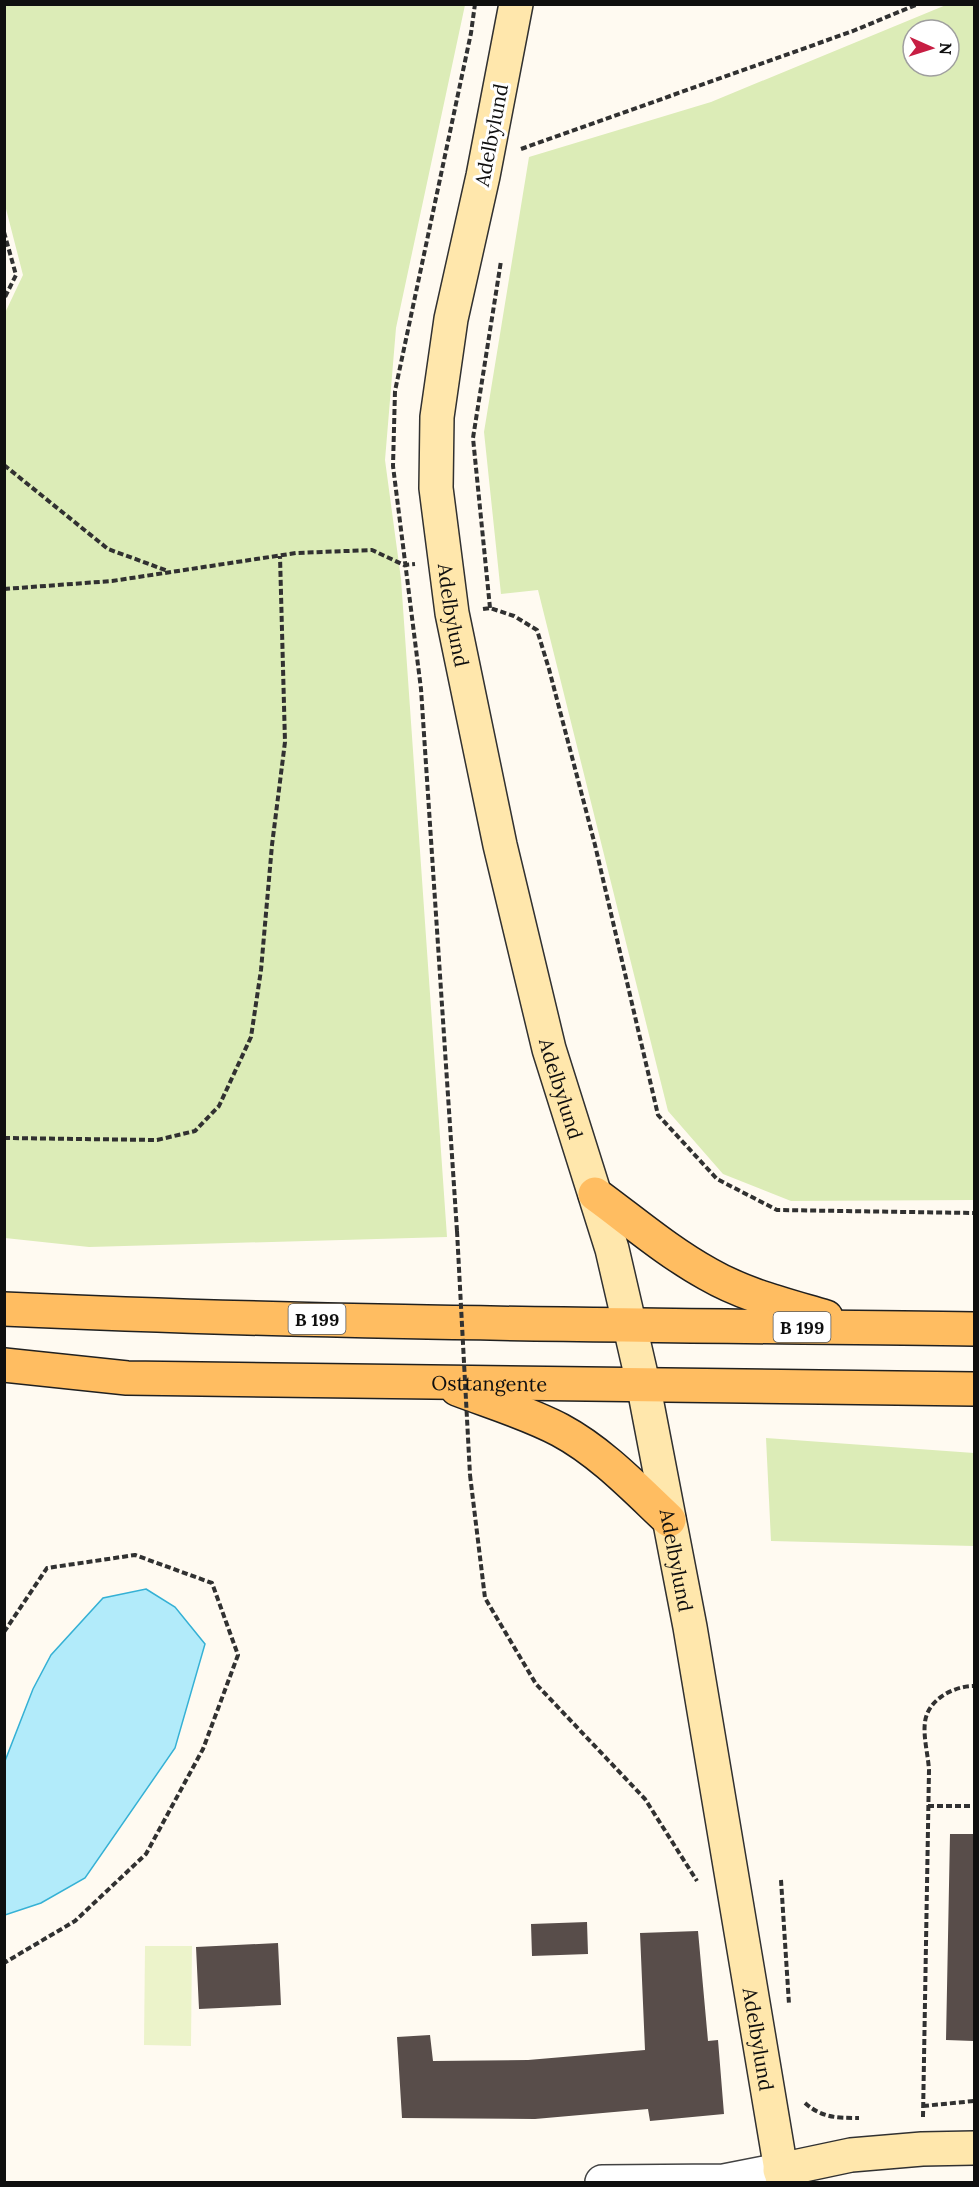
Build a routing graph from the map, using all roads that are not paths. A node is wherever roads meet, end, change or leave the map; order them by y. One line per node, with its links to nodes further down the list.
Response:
1 (516, 4): 2 (street, Adelbylund)
2 (595, 1194): 4 (street, Adelbylund); 5 (main road)
3 (4, 1309): 4 (main road, B 199)
4 (629, 1325): 5 (main road, B 199); 9 (street, Adelbylund)
5 (862, 1328): 6 (main road, B 199)
6 (975, 1329)
7 (4, 1365): 8 (main road, Osttangente)
8 (436, 1381): 9 (main road, Osttangente); 11 (main road)
9 (643, 1383): 10 (main road, Osttangente); 11 (street, Adelbylund)
10 (975, 1389)
11 (669, 1520): 13 (street, Adelbylund)
12 (975, 2148): 13 (street)
13 (781, 2176): 14 (street)
14 (602, 2182)

